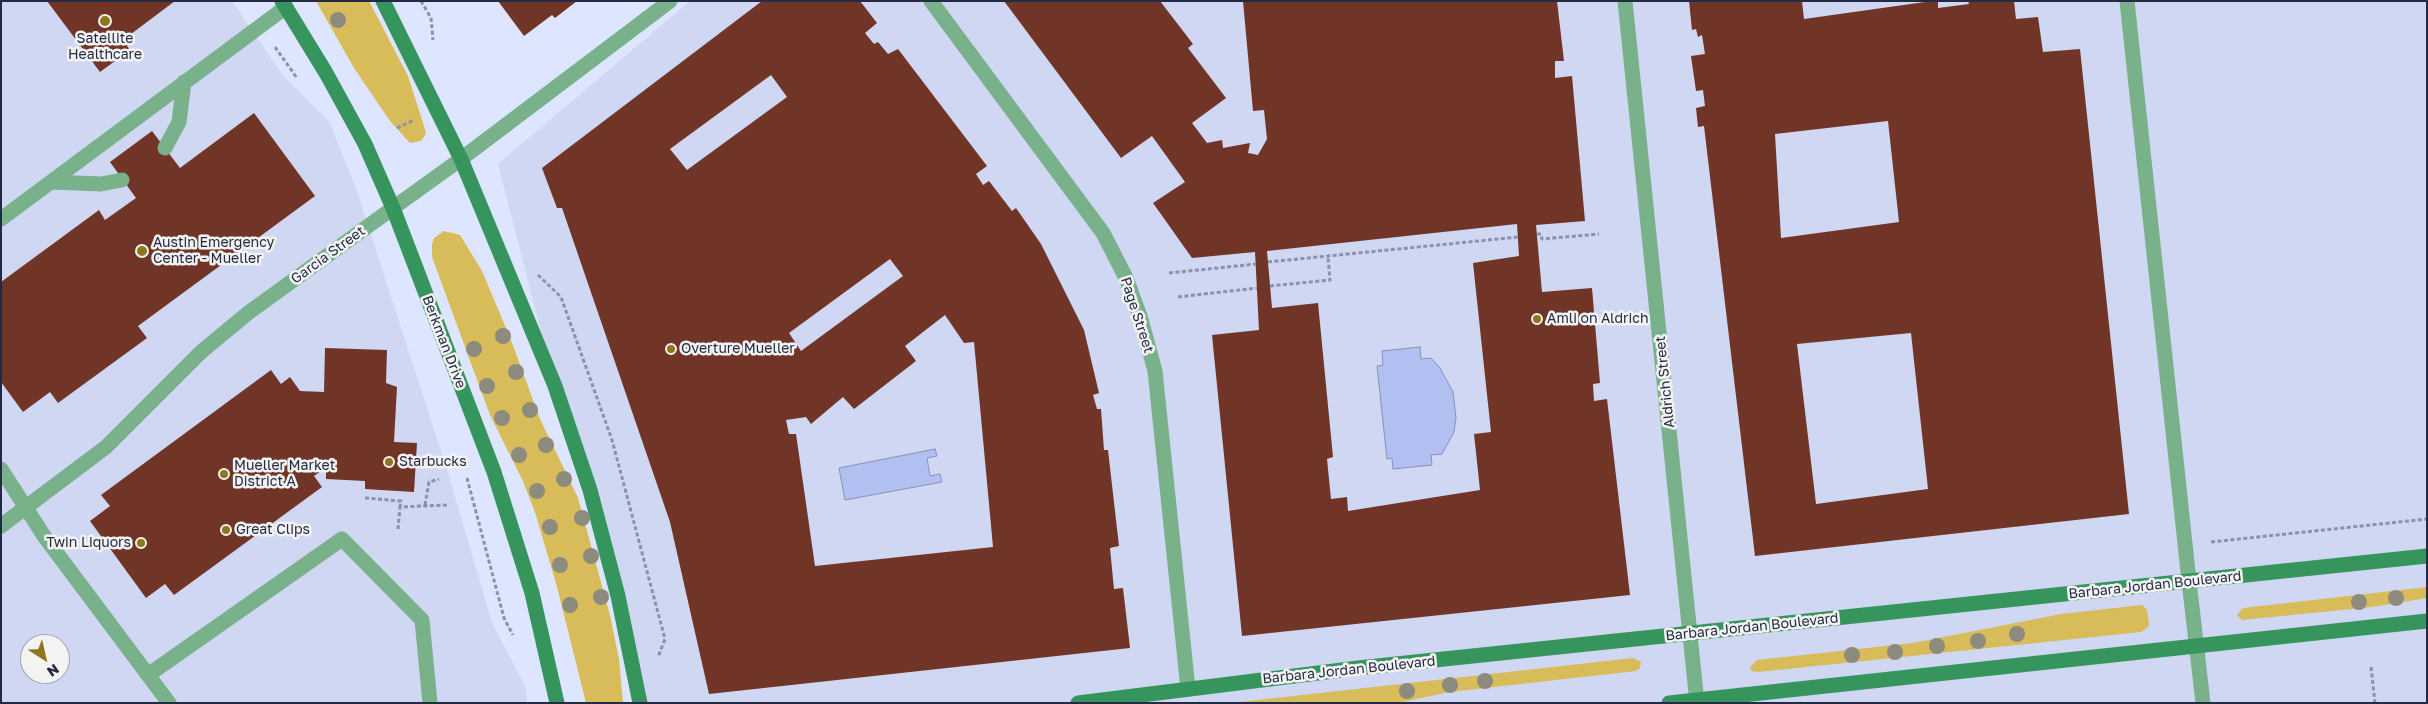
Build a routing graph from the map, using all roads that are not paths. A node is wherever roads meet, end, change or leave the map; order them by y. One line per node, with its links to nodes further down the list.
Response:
1 (383, 1): 9 (street)
2 (670, 1): 9 (street, Garcia Street)
3 (931, 1): 23 (street, Page Street)
4 (1625, 1): 20 (street, Aldrich Street)
5 (2127, 1): 18 (street)
6 (284, 4): 7 (street); 12 (street, Berkman Drive)
7 (184, 82): 8 (street); 11 (street)
8 (165, 148)
9 (462, 159): 12 (street, Garcia Street); 28 (street)
10 (122, 180): 11 (street)
11 (51, 182): 13 (street)
12 (393, 208): 15 (street, Garcia Street); 27 (street, Berkman Drive)
13 (1, 219)
14 (1, 469): 15 (street)
15 (26, 508): 16 (street, Garcia Street); 22 (street)
16 (1, 526)
17 (2427, 556): 18 (street, Barbara Jordan Boulevard)
18 (2189, 581): 20 (street, Barbara Jordan Boulevard); 21 (street)
19 (2427, 621): 21 (street)
20 (1691, 633): 23 (street, Barbara Jordan Boulevard); 24 (street, Aldrich Street)
21 (2196, 646): 24 (street); 31 (street)
22 (148, 675): 25 (street); 26 (street)
23 (1188, 688): 29 (street, Barbara Jordan Boulevard)
24 (1697, 701): 30 (street)
25 (169, 703)
26 (430, 703)
27 (557, 703)
28 (640, 703)
29 (1078, 703)
30 (1669, 703)
31 (2203, 703)

